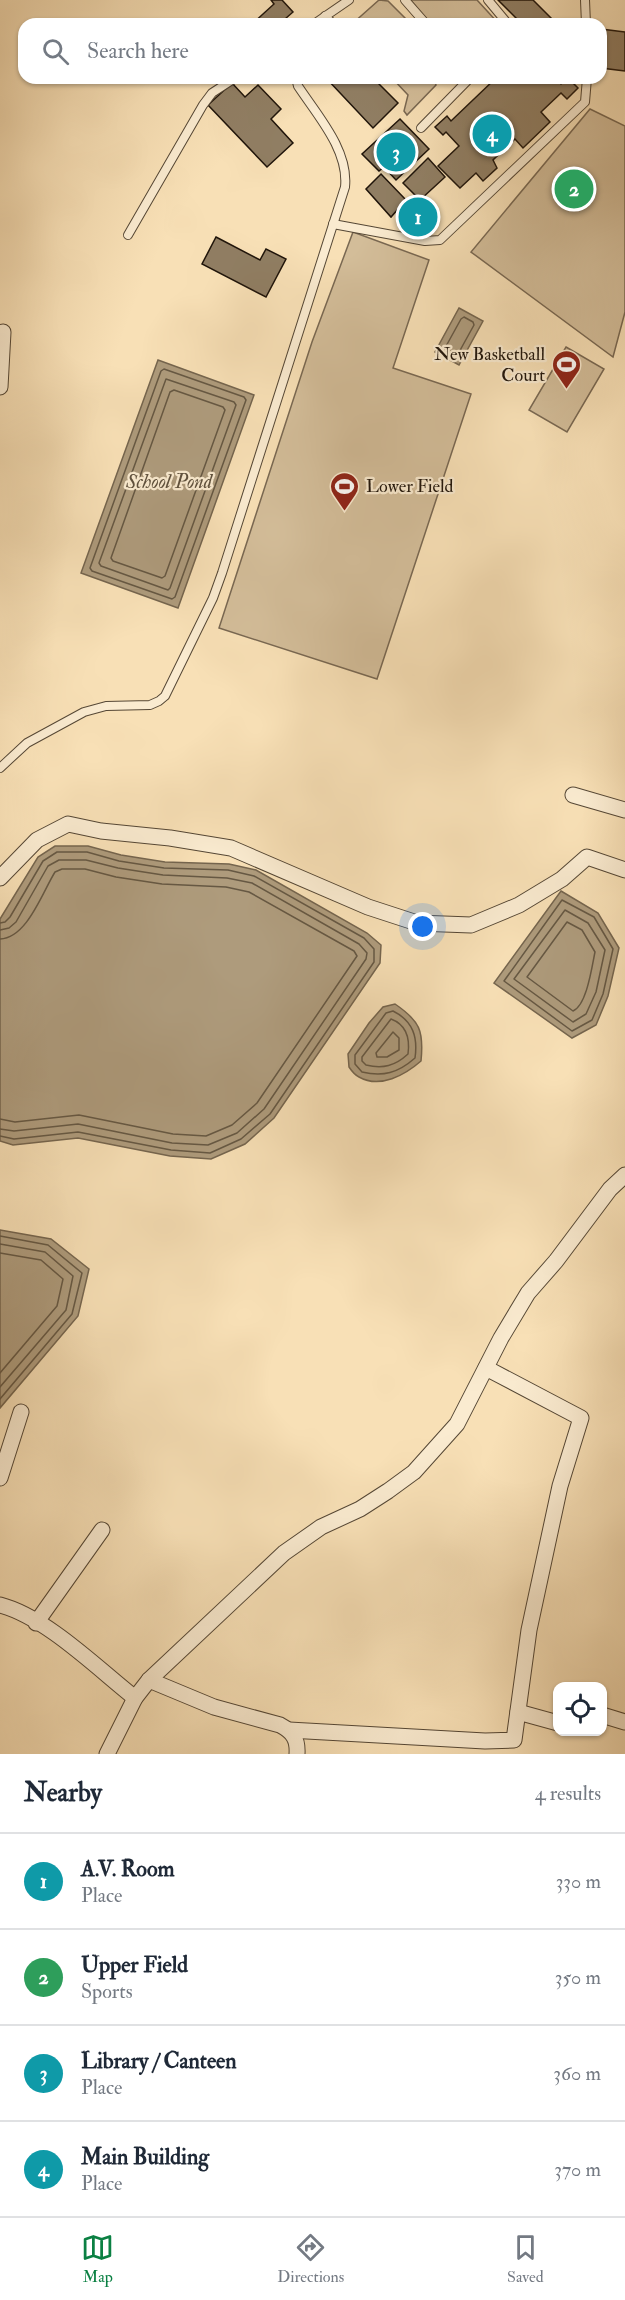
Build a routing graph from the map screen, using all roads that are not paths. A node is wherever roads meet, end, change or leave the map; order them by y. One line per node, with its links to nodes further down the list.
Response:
1 (349, 0): 5 (lane)
2 (405, 0): 7 (lane)
3 (488, 0): 8 (lane)
4 (585, 0): 9 (lane)
5 (325, 16): 6 (lane)
6 (322, 18)
7 (418, 18)
8 (505, 18)
9 (586, 18)
10 (226, 84): 16 (lane)
11 (298, 84): 15 (lane)
12 (464, 84): 14 (lane)
13 (586, 84): 15 (lane)
14 (421, 128)
15 (333, 224): 19 (lane)
16 (128, 235)
17 (3, 332): 18 (street)
18 (0, 387)
19 (0, 768)
20 (573, 795): 21 (street)
21 (625, 810)
22 (625, 870): 23 (street)
23 (0, 878)
24 (625, 1175): 25 (street)
25 (486, 1368): 31 (street); 33 (street)
26 (21, 1412): 27 (street)
27 (0, 1478)
28 (102, 1530): 30 (street)
29 (0, 1605): 30 (street)
30 (36, 1623): 32 (street)
31 (149, 1680): 32 (street); 37 (street)
32 (135, 1698): 38 (street)
33 (518, 1712): 35 (street); 37 (street)
34 (607, 1716): 36 (street)
35 (553, 1722)
36 (625, 1722)
37 (289, 1730): 39 (street)
38 (107, 1754)
39 (297, 1754)

